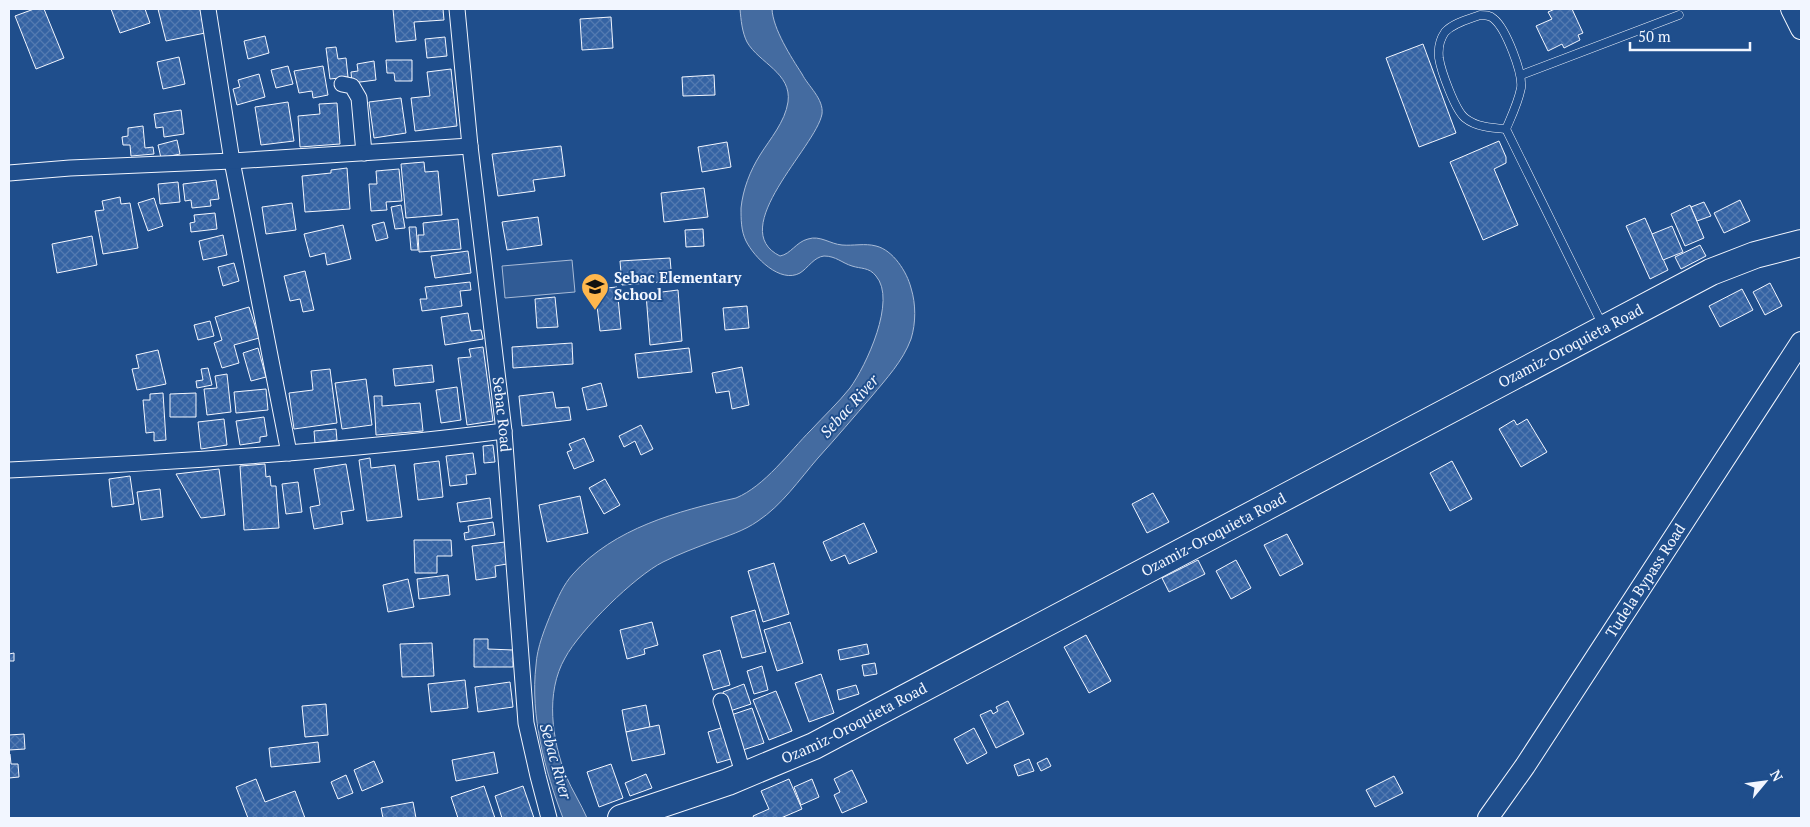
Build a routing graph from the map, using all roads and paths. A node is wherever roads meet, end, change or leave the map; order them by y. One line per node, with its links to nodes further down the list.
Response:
1 (208, 9): 12 (street)
2 (457, 9): 10 (street, Sebac Road)
3 (1791, 9): 6 (main road)
4 (1478, 12): 7 (lane); 9 (lane)
5 (1679, 15): 7 (lane)
6 (1801, 29)
7 (1521, 74): 9 (lane)
8 (342, 84): 11 (street)
9 (1506, 129): 15 (lane)
10 (470, 146): 11 (street); 17 (street, Sebac Road)
11 (364, 153): 12 (street)
12 (232, 161): 13 (street); 18 (street)
13 (9, 173)
14 (1801, 243): 15 (highway, Ozamiz-Oroquieta Road)
15 (1604, 328): 21 (highway, Ozamiz-Oroquieta Road)
16 (1801, 342): 24 (main road, Tudela Bypass Road)
17 (504, 431): 18 (street); 22 (street, Sebac Road)
18 (289, 453): 19 (street)
19 (9, 470)
20 (721, 701): 21 (street)
21 (744, 776): 23 (highway, Ozamiz-Oroquieta Road)
22 (549, 818)
23 (621, 818)
24 (1488, 818)

